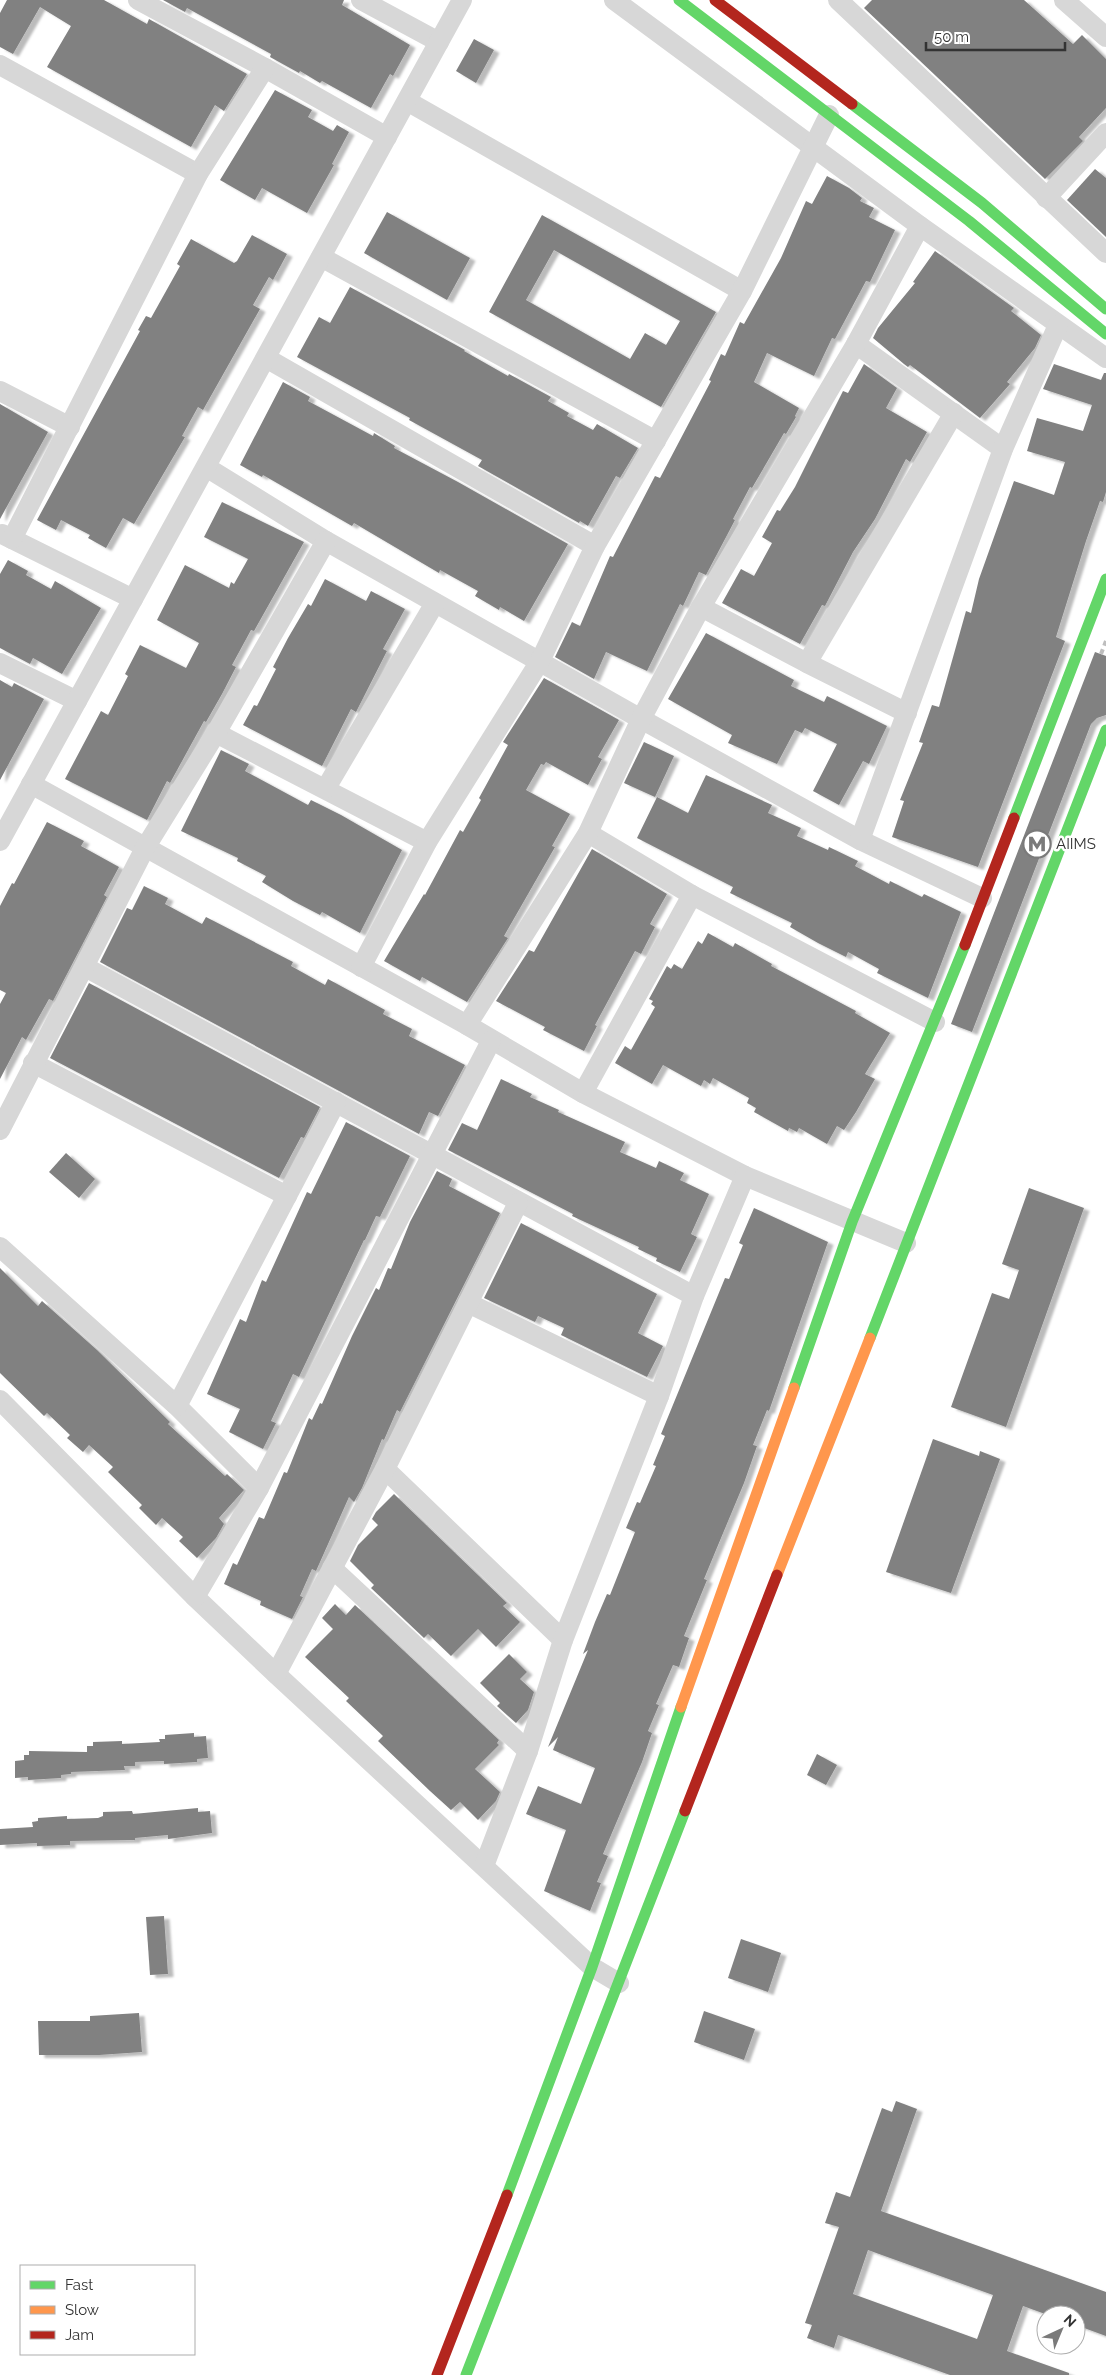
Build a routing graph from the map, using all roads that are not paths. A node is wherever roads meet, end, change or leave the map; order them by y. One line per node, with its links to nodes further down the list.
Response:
1 (138, 0): 12 (street)
2 (361, 0): 10 (street)
3 (462, 0): 10 (street)
4 (679, 0): 14 (street)
5 (715, 0): 24 (street)
6 (838, 0): 19 (street)
7 (1064, 0): 9 (street)
8 (622, 2): 17 (street)
9 (1106, 37)
10 (439, 42): 13 (street)
11 (0, 65): 18 (street)
12 (265, 68): 16 (street); 18 (street)
13 (407, 102): 16 (street); 23 (street)
14 (829, 115): 17 (street); 26 (street)
15 (1106, 133): 19 (street)
16 (387, 137): 22 (street)
17 (812, 148): 20 (street); 23 (street)
18 (198, 174): 32 (street)
19 (1046, 198): 21 (street)
20 (920, 226): 25 (street); 27 (street)
21 (1106, 253)
22 (321, 257): 28 (street); 33 (street)
23 (742, 291): 33 (street)
24 (1106, 309)
25 (1058, 326): 29 (street); 34 (street)
26 (1106, 334)
27 (856, 344): 31 (street); 42 (street)
28 (266, 358): 35 (street); 38 (street)
29 (1106, 358)
30 (0, 391): 32 (street)
31 (954, 413): 34 (street); 45 (street)
32 (70, 427): 36 (street)
33 (656, 441): 38 (street)
34 (1003, 449): 47 (street)
35 (206, 467): 37 (street); 40 (street)
36 (6, 536): 40 (street)
37 (326, 540): 41 (street); 50 (street)
38 (595, 546): 43 (street)
39 (1106, 579): 59 (street)
40 (133, 599): 46 (street)
41 (435, 603): 43 (street); 52 (street)
42 (701, 607): 45 (street); 48 (street)
43 (540, 661): 48 (street); 56 (street)
44 (0, 663): 46 (street)
45 (807, 664): 47 (street)
46 (77, 701): 51 (street)
47 (907, 713): 54 (street)
48 (640, 719): 53 (street); 54 (street)
49 (1106, 730): 74 (street)
50 (216, 733): 52 (street); 57 (street)
51 (31, 784): 55 (street); 57 (street)
52 (326, 788): 56 (street)
53 (588, 833): 58 (street); 63 (street)
54 (860, 840): 59 (street)
55 (0, 841)
56 (426, 842): 61 (street)
57 (145, 848): 60 (street); 61 (street)
58 (692, 895): 62 (street); 66 (street)
59 (982, 898): 62 (street)
60 (85, 967): 65 (street); 67 (street)
61 (360, 967): 63 (street)
62 (935, 1022): 73 (street)
63 (467, 1025): 64 (street)
64 (490, 1041): 66 (street); 69 (street)
65 (33, 1063): 68 (street); 71 (street)
66 (584, 1093): 70 (street)
67 (336, 1102): 69 (street); 71 (street)
68 (0, 1130)
69 (430, 1154): 72 (street); 82 (street)
70 (745, 1176): 73 (street); 76 (street)
71 (287, 1196): 80 (street)
72 (518, 1203): 76 (street); 77 (street)
73 (852, 1222): 74 (street); 89 (street)
74 (906, 1243): 90 (street)
75 (0, 1247): 80 (street)
76 (694, 1296): 78 (street)
77 (468, 1303): 78 (street); 81 (street)
78 (659, 1396): 85 (street)
79 (0, 1400): 84 (street)
80 (177, 1406): 82 (street)
81 (385, 1469): 83 (street); 85 (street)
82 (259, 1488): 84 (street)
83 (332, 1568): 86 (street); 87 (street)
84 (195, 1597): 86 (street)
85 (563, 1640): 87 (street)
86 (276, 1674): 88 (street)
87 (528, 1750): 88 (street)
88 (484, 1866): 89 (street)
89 (592, 1967): 90 (street); 91 (street)
90 (618, 1983): 92 (street)
91 (437, 2375)
92 (466, 2375)

